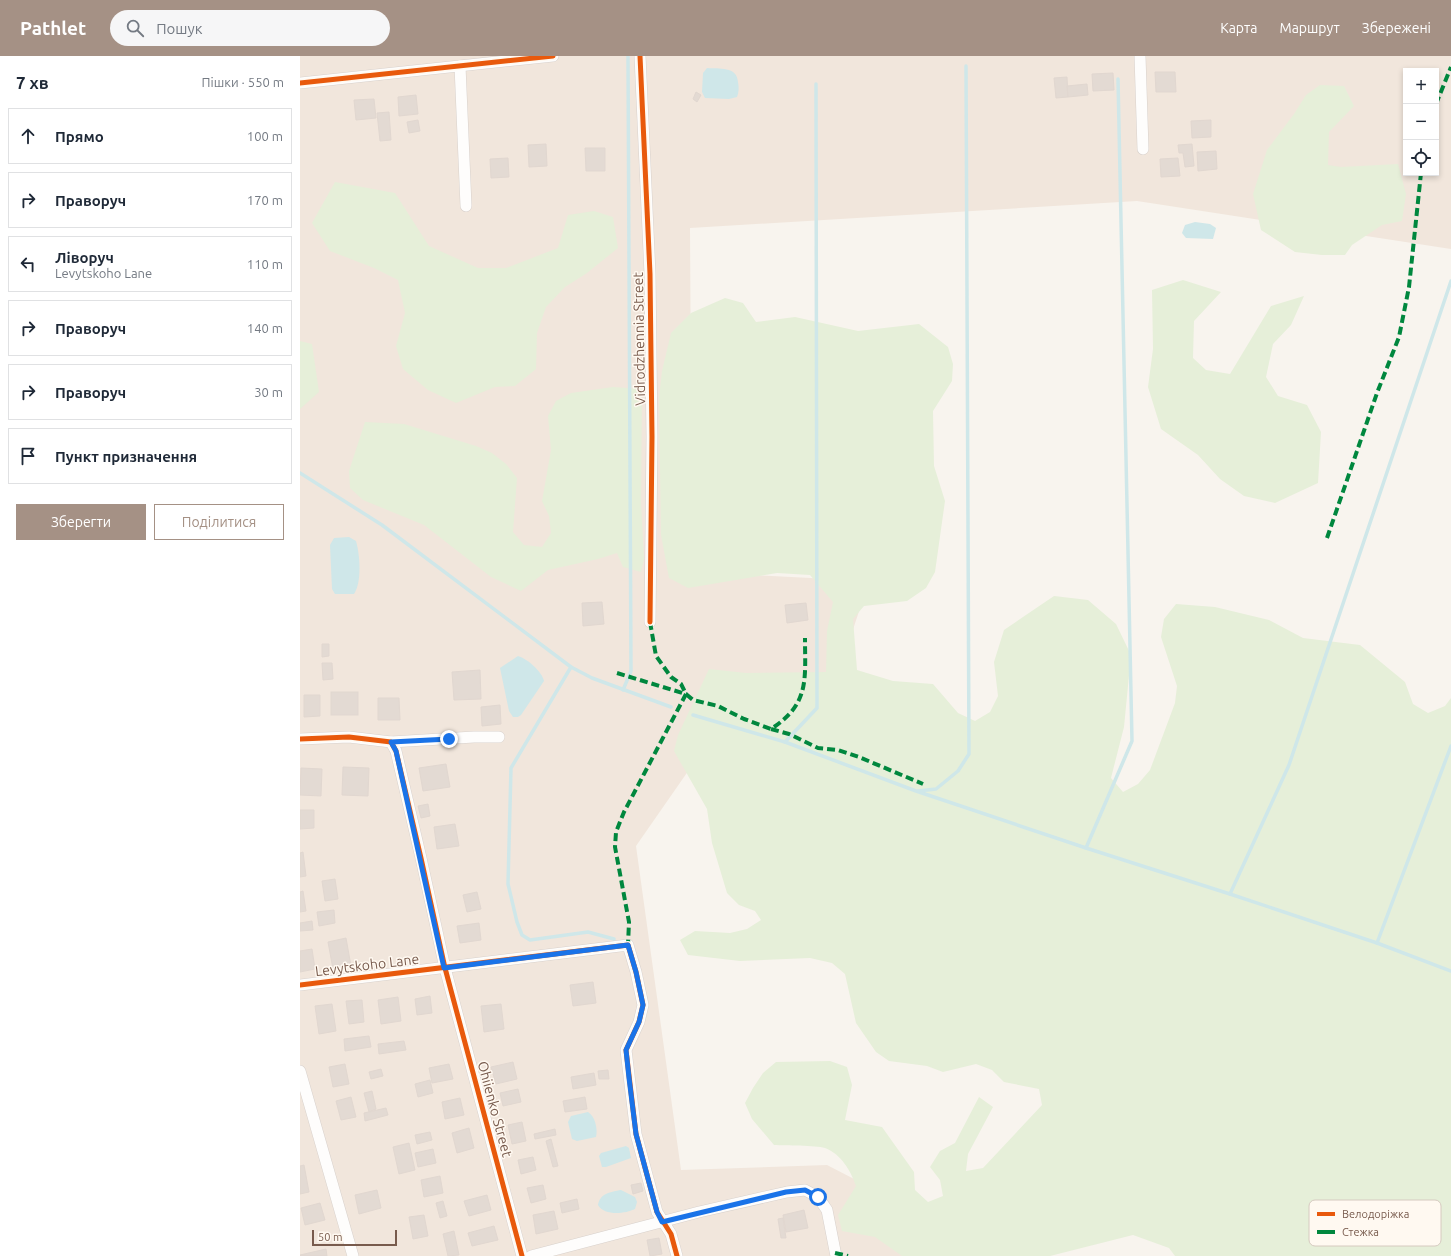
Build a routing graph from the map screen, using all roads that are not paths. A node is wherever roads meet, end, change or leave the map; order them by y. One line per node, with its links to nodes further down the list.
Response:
1 (553, 56): 4 (street)
2 (640, 56): 8 (street, Vidrodzhennia Street)
3 (1140, 56): 6 (street)
4 (460, 66): 5 (street); 7 (street)
5 (300, 83)
6 (1143, 149)
7 (466, 206)
8 (650, 622)
9 (499, 737): 11 (street)
10 (300, 739): 11 (street)
11 (391, 742): 12 (street, Ohiienko Street)
12 (444, 968): 13 (street, Levytskoho Lane); 15 (street, Levytskoho Lane); 17 (street, Ohiienko Street)
13 (300, 985)
14 (300, 1071): 16 (street)
15 (662, 1222): 18 (street); 19 (street); 20 (street)
16 (352, 1256)
17 (522, 1256)
18 (531, 1256)
19 (677, 1256)
20 (836, 1256)

